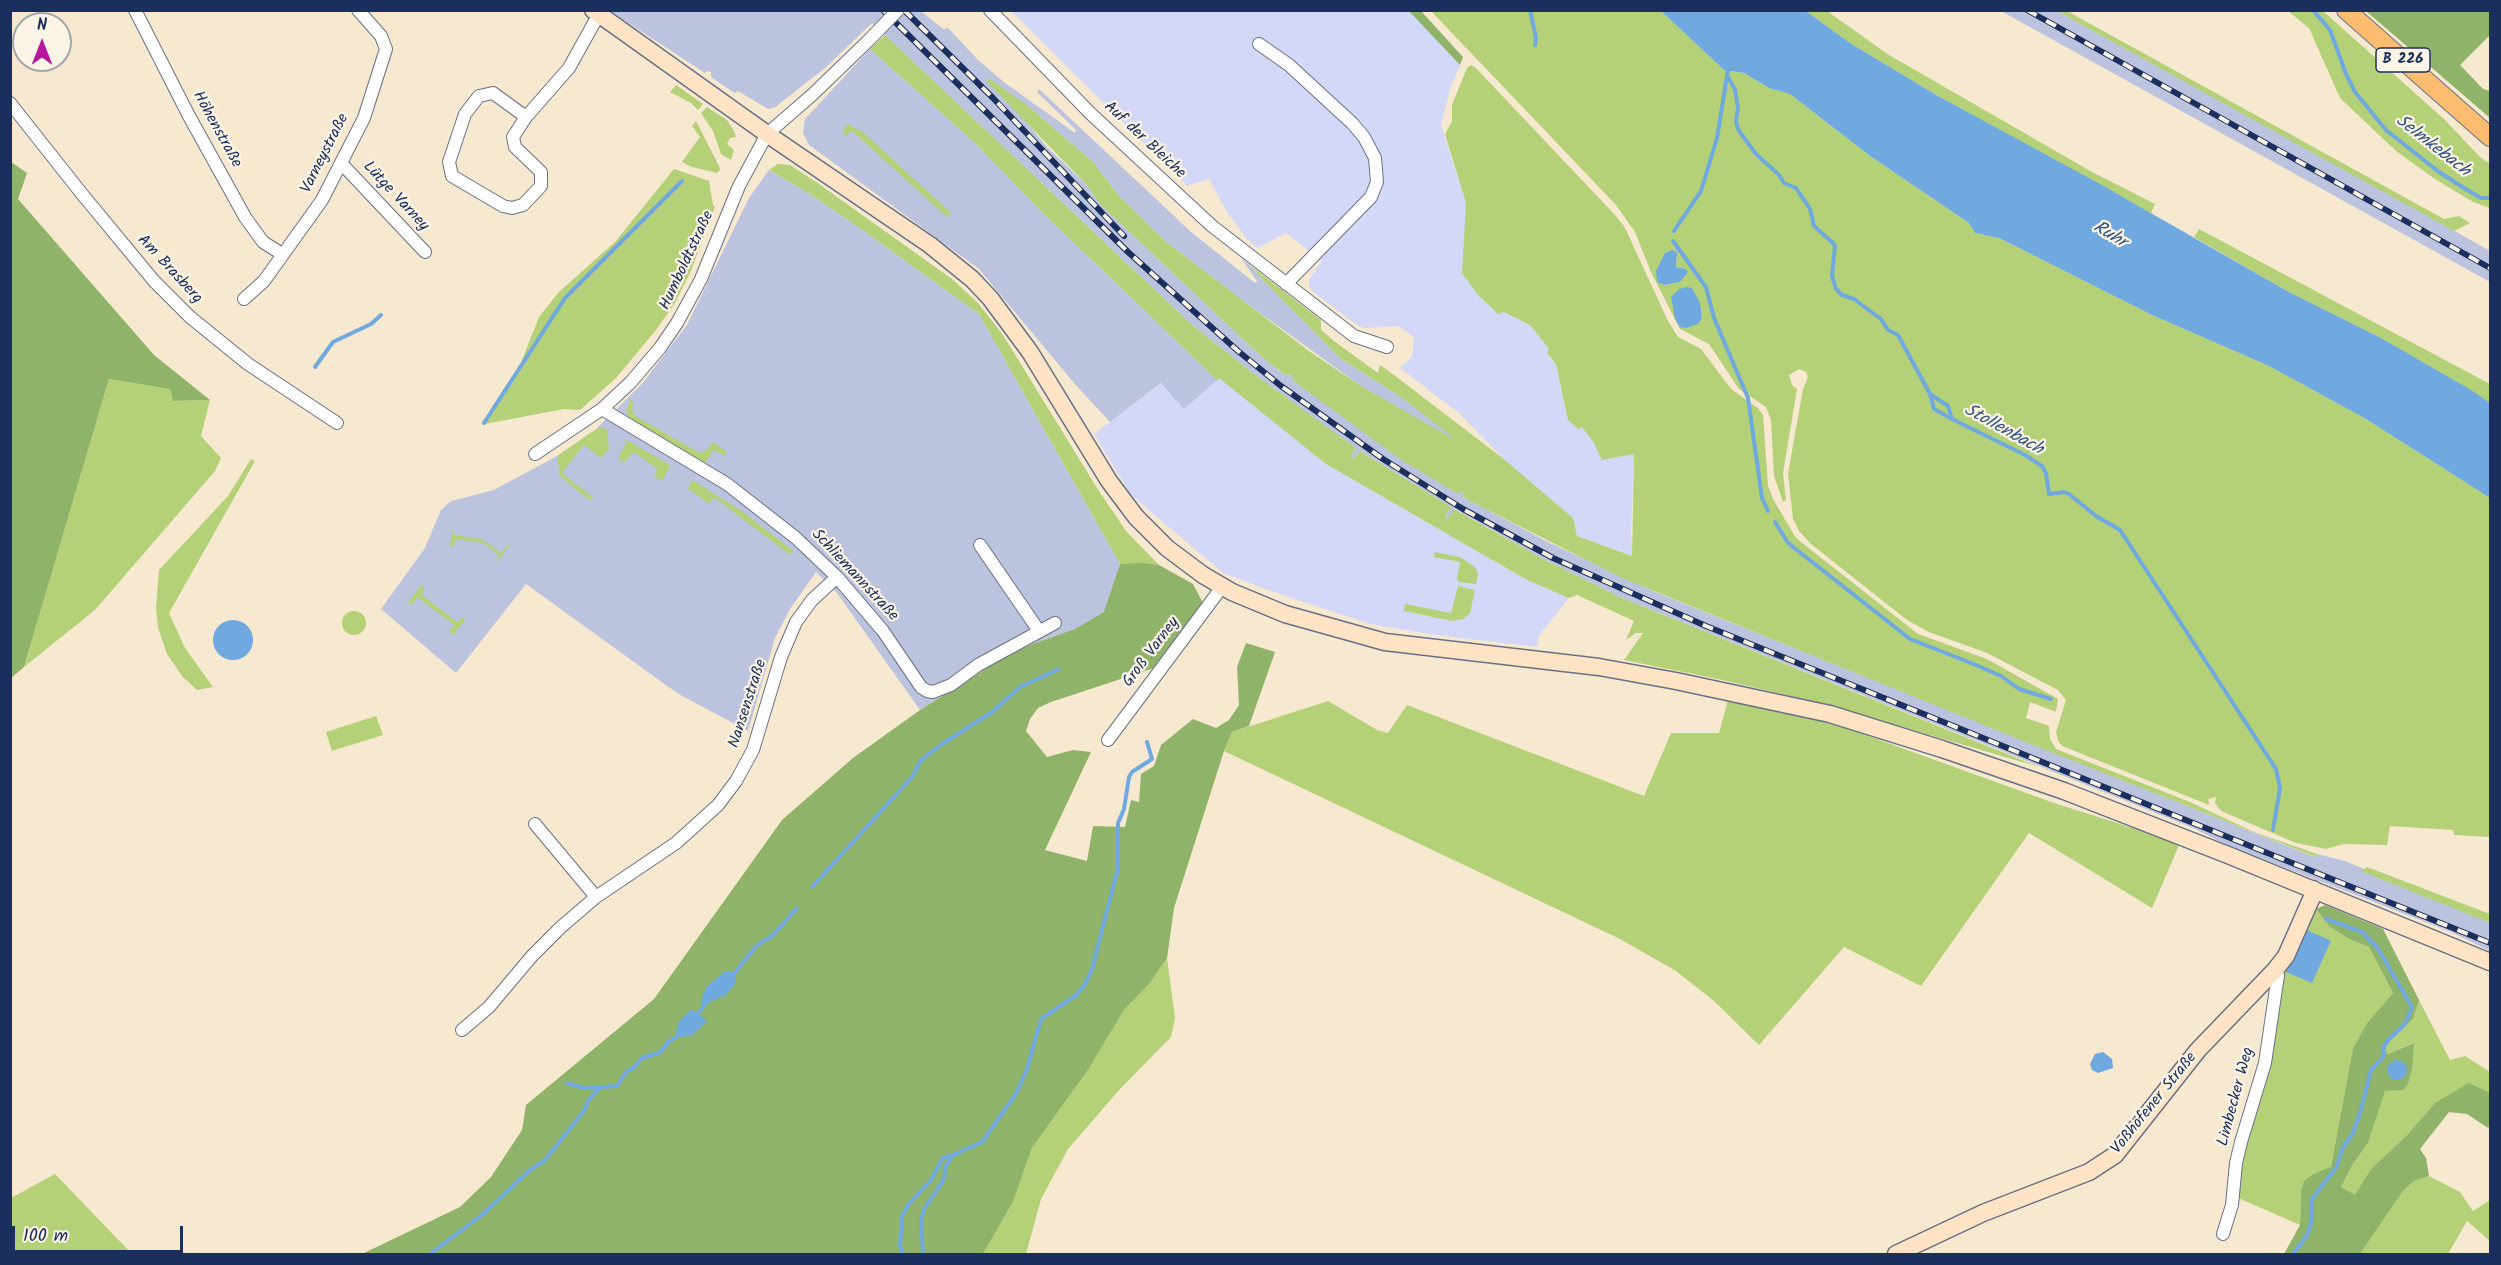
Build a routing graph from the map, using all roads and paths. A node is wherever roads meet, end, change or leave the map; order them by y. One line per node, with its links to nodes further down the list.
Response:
1 (135, 10): 14 (street, Höhenstraße)
2 (358, 10): 12 (street, Varneystraße)
3 (898, 10): 10 (street, bridge)
4 (990, 10): 15 (street, Auf der Bleiche)
5 (2346, 10): 11 (main road, B 226)
6 (596, 13): 9 (street); 10 (main road)
7 (1259, 44): 15 (street)
8 (10, 104): 19 (street, Am Brasberg)
9 (526, 117): 9 (street)
10 (767, 134): 18 (street, Humboldtstraße); 23 (main road)
11 (2490, 137)
12 (341, 164): 13 (street, Lütge Varney); 14 (street, Varneystraße)
13 (425, 252)
14 (282, 254): 16 (street, Varneystraße)
15 (1286, 284): 17 (street, Auf der Bleiche)
16 (244, 299)
17 (1387, 347)
18 (602, 409): 20 (street, Humboldtstraße); 22 (street, Schliemannstraße)
19 (337, 423)
20 (535, 454)
21 (980, 545): 25 (street)
22 (837, 577): 25 (street, Schliemannstraße); 29 (street, Nansenstraße)
23 (1222, 587): 26 (street, Groß Varney); 28 (main road)
24 (1055, 623): 25 (street, Schliemannstraße)
25 (1039, 631)
26 (1108, 740)
27 (535, 824): 29 (street)
28 (2313, 890): 30 (main road); 31 (main road, Voßhöfener Straße)
29 (596, 897): 32 (street, Nansenstraße)
30 (2490, 962)
31 (2275, 970): 33 (street, Limbecker Weg); 34 (main road, Voßhöfener Straße)
32 (462, 1030)
33 (2223, 1234)
34 (1906, 1252)

